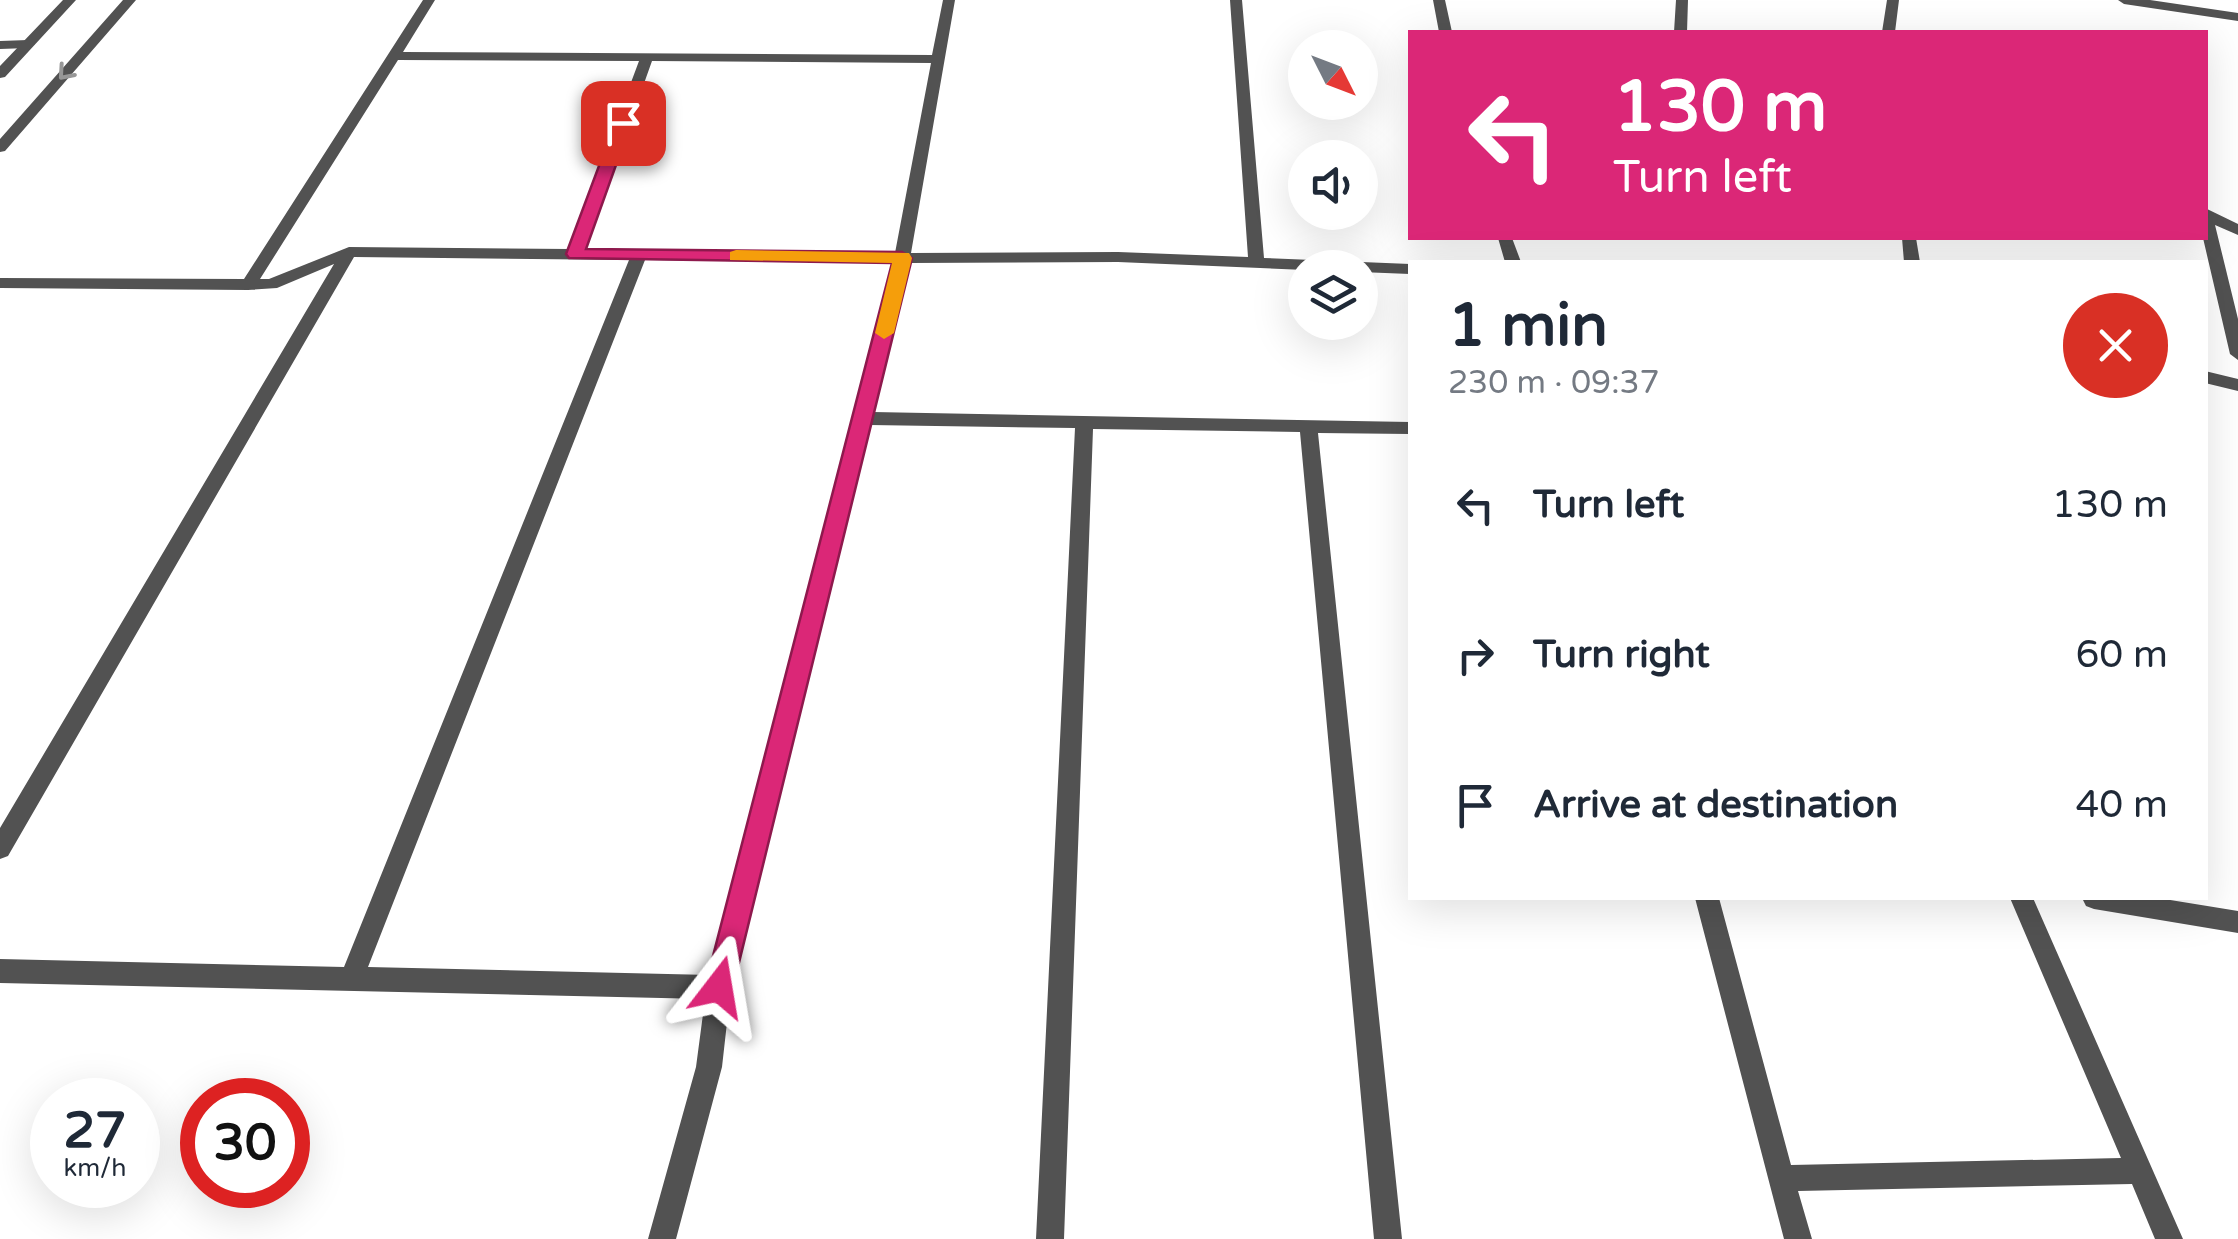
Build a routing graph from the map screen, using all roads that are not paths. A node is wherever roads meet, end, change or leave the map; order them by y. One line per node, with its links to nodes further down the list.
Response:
1 (70, 0): 15 (street)
2 (130, 0): 20 (street, one-way to 20)
3 (429, 0): 16 (street)
4 (949, 0): 18 (street)
5 (1236, 0): 28 (street)
6 (1438, 0): 11 (street)
7 (1682, 0): 12 (street)
8 (1894, 0): 13 (street)
9 (2124, 0): 10 (street)
10 (2238, 18)
11 (1446, 30)
12 (1681, 30)
13 (1889, 30)
14 (0, 44): 15 (street)
15 (28, 44): 19 (street)
16 (394, 56): 17 (street); 31 (street)
17 (646, 57): 18 (street); 25 (street)
18 (939, 59): 27 (street)
19 (0, 74)
20 (0, 148)
21 (2208, 215): 23 (street)
22 (2208, 226): 32 (street)
23 (2238, 230)
24 (349, 252): 25 (street); 31 (street); 39 (street)
25 (575, 254): 26 (street)
26 (639, 255): 27 (street); 45 (street)
27 (902, 258): 28 (street); 35 (street)
28 (1256, 260): 29 (street)
29 (1408, 270)
30 (0, 283): 31 (street)
31 (248, 285)
32 (2238, 354)
33 (2208, 378): 34 (street)
34 (2238, 385)
35 (863, 418): 36 (street); 46 (street)
36 (1084, 423): 37 (street); 50 (street)
37 (1308, 426): 38 (street); 51 (street)
38 (1408, 428)
39 (0, 849)
40 (1708, 900): 48 (street)
41 (2023, 900): 47 (street)
42 (2106, 900): 43 (street)
43 (2238, 922)
44 (0, 971): 45 (street)
45 (351, 979): 46 (street)
46 (719, 987): 49 (street)
47 (2138, 1171): 48 (street); 53 (street)
48 (1782, 1178): 52 (street)
49 (662, 1239)
50 (1050, 1239)
51 (1388, 1239)
52 (1798, 1239)
53 (2169, 1239)

